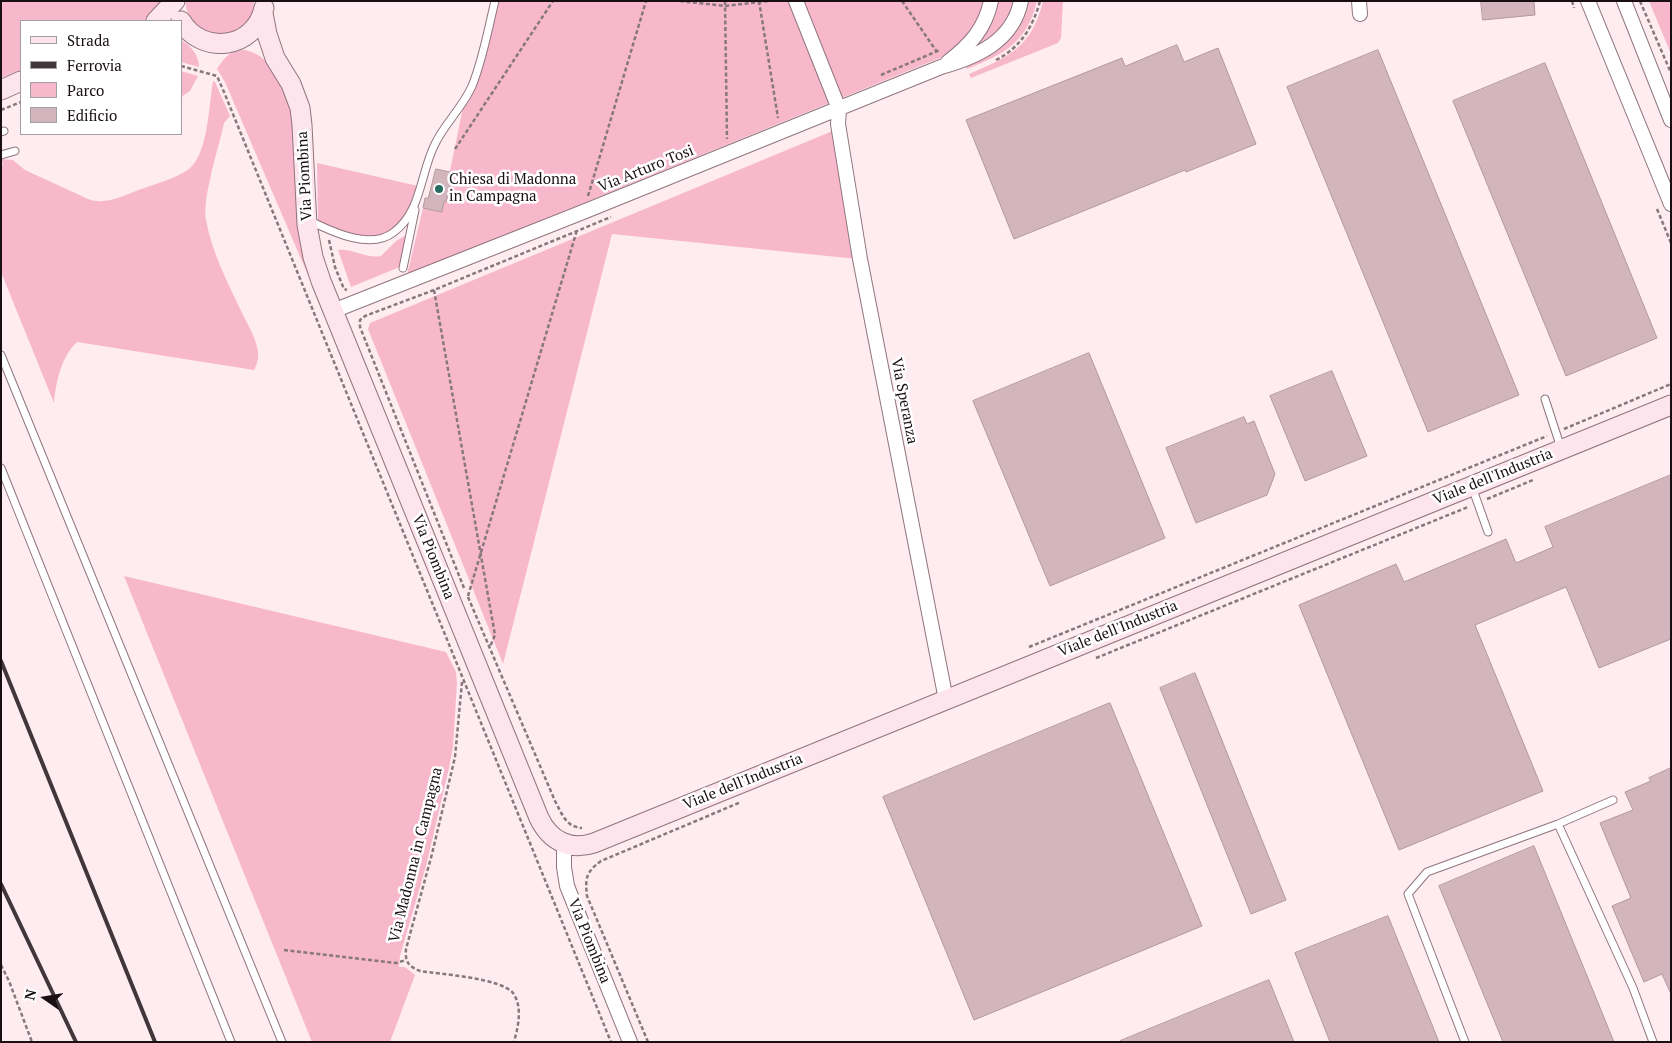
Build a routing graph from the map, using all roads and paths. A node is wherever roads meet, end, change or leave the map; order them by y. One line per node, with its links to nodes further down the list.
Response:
1 (175, 1): 18 (street); 19 (street)
2 (495, 1): 42 (lane)
3 (553, 1): 37 (path)
4 (646, 1): 41 (path)
5 (680, 1): 16 (path)
6 (725, 1): 16 (path)
7 (769, 1): 15 (path)
8 (796, 1): 32 (street)
9 (902, 1): 23 (path)
10 (991, 1): 26 (street, Via Arturo Tosi)
11 (1021, 1): 26 (street, Via Arturo Tosi)
12 (1588, 1): 44 (street)
13 (1624, 1): 35 (street)
14 (1640, 1): 27 (path)
15 (759, 2): 16 (path); 34 (path)
16 (725, 6): 36 (path)
17 (264, 7): 21 (street, Via Piombina); 24 (street, Via Piombina)
18 (157, 20)
19 (180, 20)
20 (183, 27): 21 (street)
21 (236, 41): 24 (street)
22 (944, 48): 23 (path)
23 (937, 51): 28 (path)
24 (275, 58): 46 (street, Via Piombina)
25 (182, 66): 64 (path)
26 (942, 66): 32 (street, Via Arturo Tosi)
27 (1671, 73)
28 (878, 76)
29 (20, 81): 30 (street)
30 (1, 90)
31 (20, 102): 33 (path)
32 (839, 109): 45 (street, Via Arturo Tosi); 65 (street, Via Speranza)
33 (1, 110)
34 (787, 114)
35 (1671, 120)
36 (736, 135)
37 (455, 149)
38 (15, 151): 39 (lane)
39 (1, 155)
40 (598, 190): 41 (path)
41 (589, 194): 43 (path); 45 (path)
42 (419, 195): 47 (lane); 48 (lane)
43 (580, 197)
44 (1671, 204)
45 (583, 212): 51 (street, Via Arturo Tosi); 60 (path)
46 (307, 219): 47 (lane); 51 (street, Via Piombina)
47 (327, 229): 49 (path)
48 (403, 268)
49 (351, 289)
50 (434, 290): 60 (path, Via Madonna in Campagna)
51 (333, 311): 62 (street, Via Piombina)
52 (1, 355): 75 (lane)
53 (1545, 399): 55 (lane)
54 (1671, 404): 55 (street, Viale dell'Industria)
55 (1561, 449): 58 (street, Viale dell'Industria)
56 (1, 468): 74 (lane)
57 (1533, 480): 58 (path)
58 (1475, 494): 59 (lane); 63 (path); 65 (street, Viale dell'Industria)
59 (1488, 532)
60 (480, 555): 61 (path); 62 (path, Via Madonna in Campagna)
61 (468, 596)
62 (481, 650): 64 (path, Via Madonna in Campagna); 69 (street, Via Piombina)
63 (1090, 660)
64 (462, 680): 71 (path, Via Madonna in Campagna); 77 (path)
65 (946, 700): 69 (street, Viale dell'Industria)
66 (1612, 800): 68 (lane)
67 (744, 801): 79 (path)
68 (1558, 824): 80 (lane); 81 (lane)
69 (564, 843): 78 (street, Via Piombina)
70 (284, 950): 71 (path)
71 (406, 960): 76 (path, Via Madonna in Campagna)
72 (1, 965): 73 (path)
73 (32, 1042)
74 (231, 1042)
75 (282, 1042)
76 (514, 1042)
77 (611, 1042)
78 (630, 1042)
79 (648, 1042)
80 (1464, 1042)
81 (1653, 1042)

